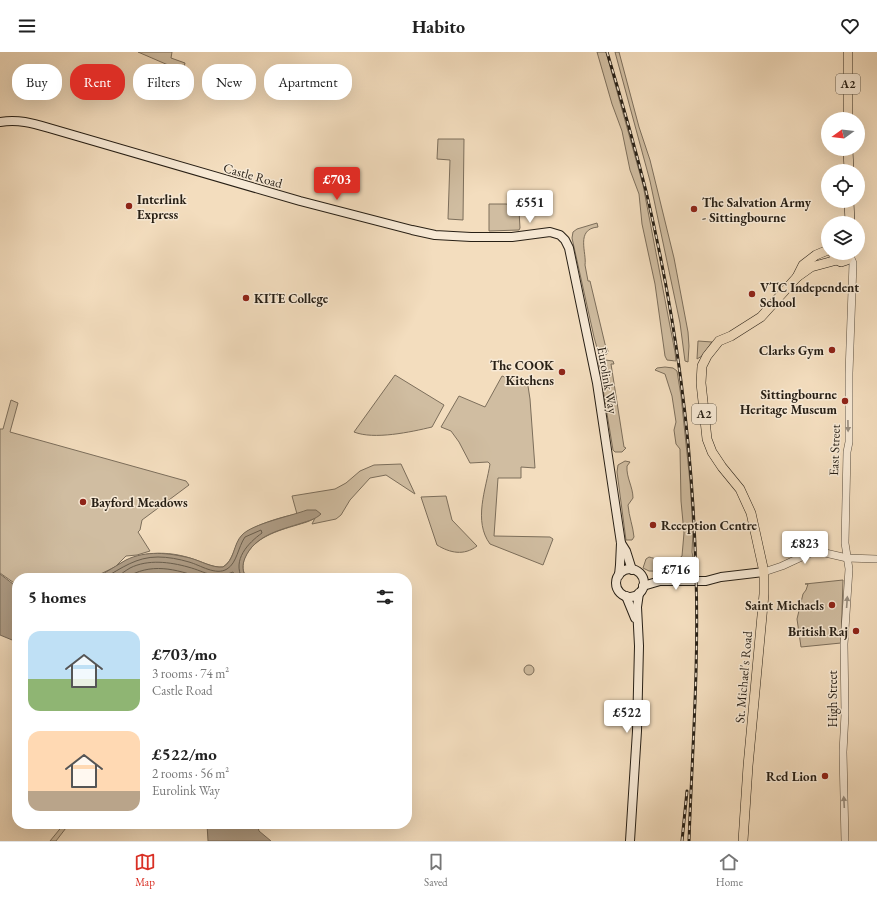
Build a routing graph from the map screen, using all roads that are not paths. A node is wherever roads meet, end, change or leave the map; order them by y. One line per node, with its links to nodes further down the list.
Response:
1 (848, 52): 2 (main road, A2)
2 (848, 112)
3 (0, 122): 4 (main road, Castle Road)
4 (550, 232): 11 (main road, Eurolink Way)
5 (821, 252): 10 (main road, St. Michael's Road / A2)
6 (831, 260): 10 (main road, St. Michael's Road / A2)
7 (840, 260): 9 (street)
8 (852, 260): 9 (street, East Street)
9 (852, 270): 12 (street, East Street, one-way to 12)
10 (794, 280): 15 (main road, St. Michael's Road / A2)
11 (621, 543): 14 (main road, Eurolink Way); 16 (main road, Eurolink Way)
12 (848, 558): 13 (street); 15 (street); 24 (street, High Street, one-way to 12)
13 (877, 559)
14 (632, 570): 16 (main road); 17 (main road)
15 (764, 572): 18 (main road); 23 (main road, St. Michael's Road / A2)
16 (619, 575): 20 (main road)
17 (641, 576): 18 (main road); 19 (main road)
18 (660, 581): 19 (main road)
19 (641, 590): 20 (main road); 21 (main road)
20 (626, 596): 21 (main road)
21 (638, 628): 22 (main road)
22 (630, 841)
23 (743, 841)
24 (845, 841)

